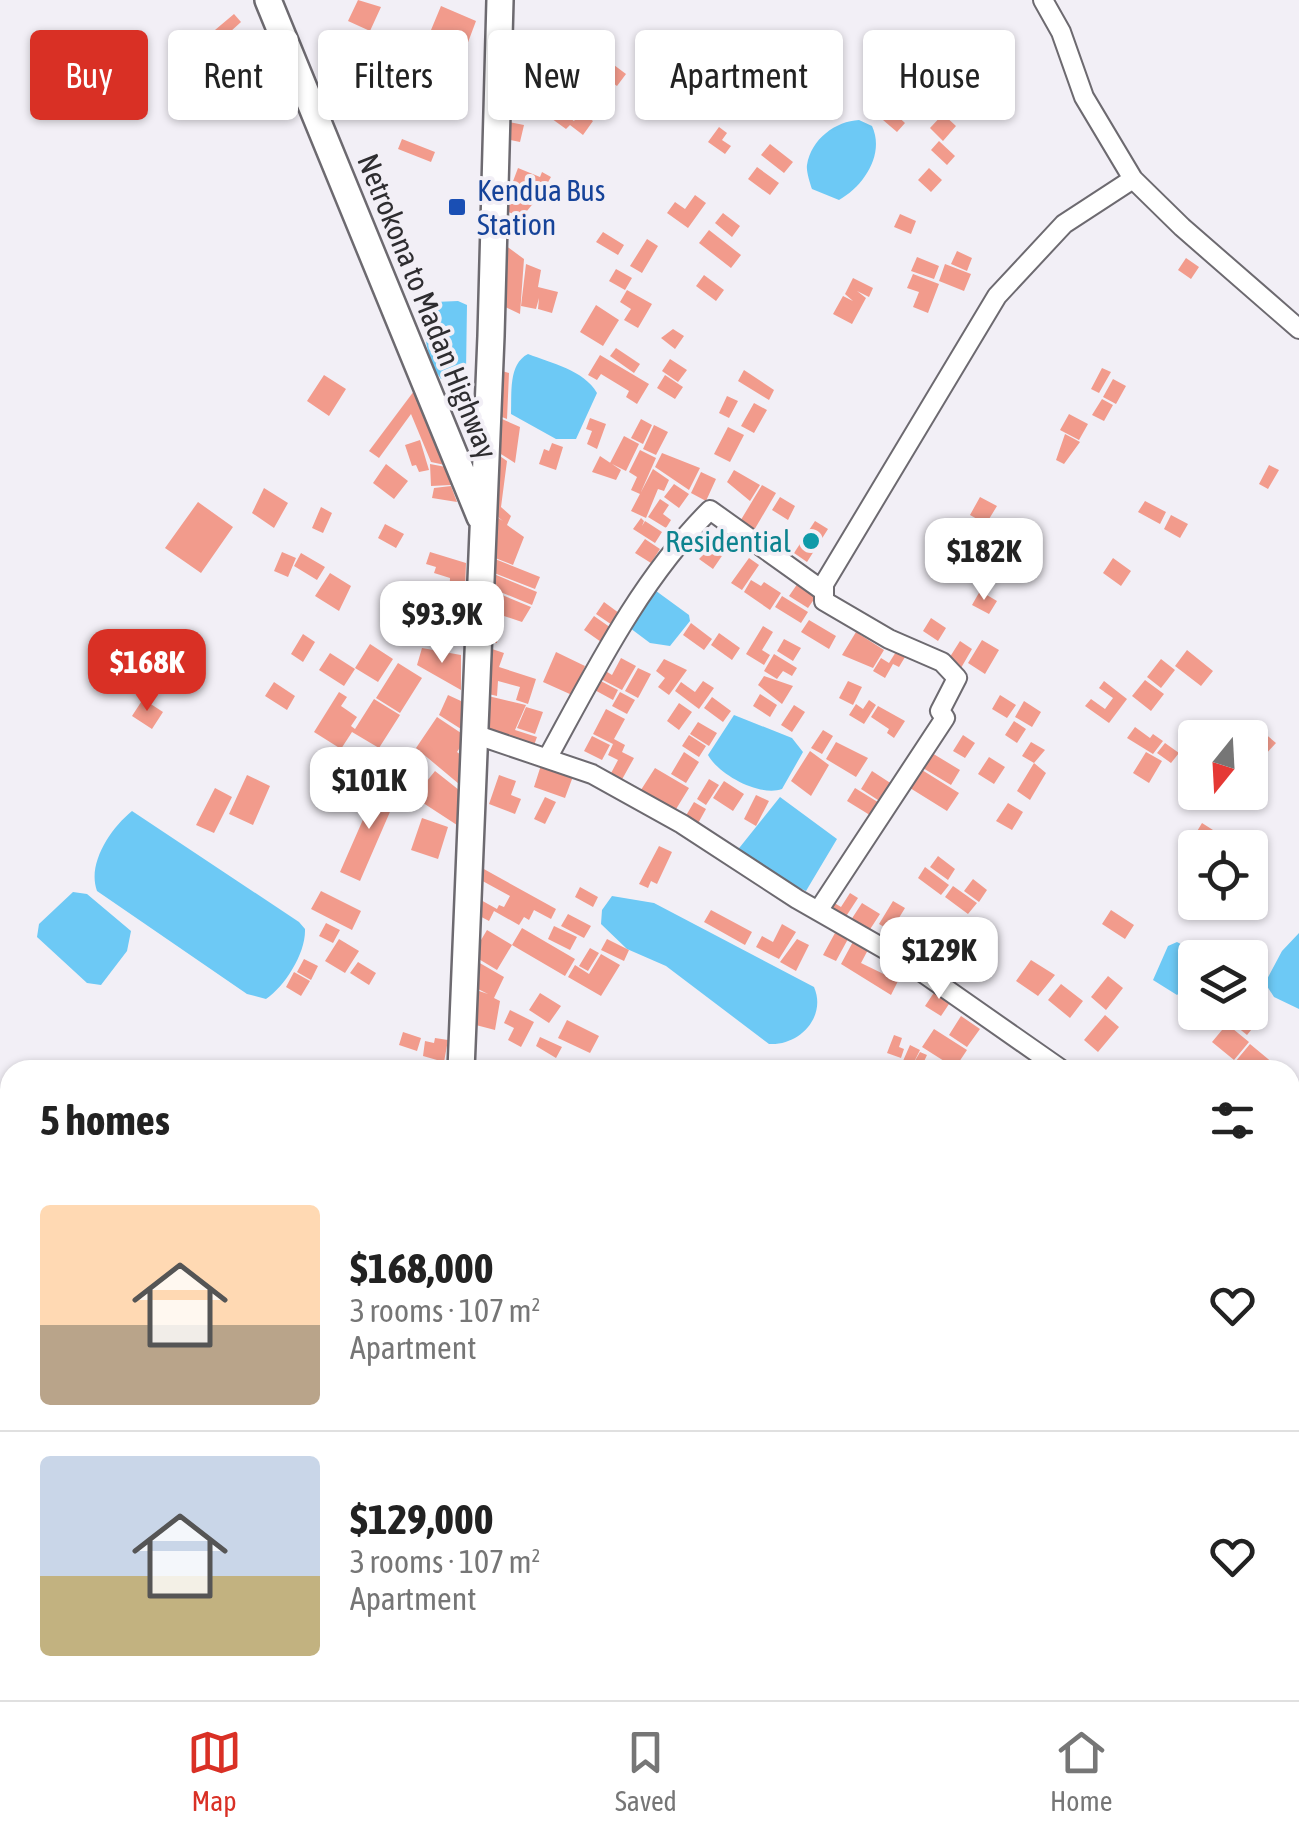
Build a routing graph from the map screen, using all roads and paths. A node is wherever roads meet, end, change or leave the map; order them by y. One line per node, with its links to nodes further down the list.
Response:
1 (268, 0): 6 (main road, Netrokona to Madan Highway)
2 (500, 0): 6 (main road)
3 (1044, 0): 4 (street)
4 (1134, 179): 5 (street); 7 (street)
5 (1299, 329)
6 (484, 526): 8 (main road)
7 (822, 590): 9 (street); 10 (street)
8 (477, 735): 9 (street); 11 (main road)
9 (548, 757): 10 (street)
10 (818, 910): 12 (street)
11 (461, 1060)
12 (1048, 1060)

